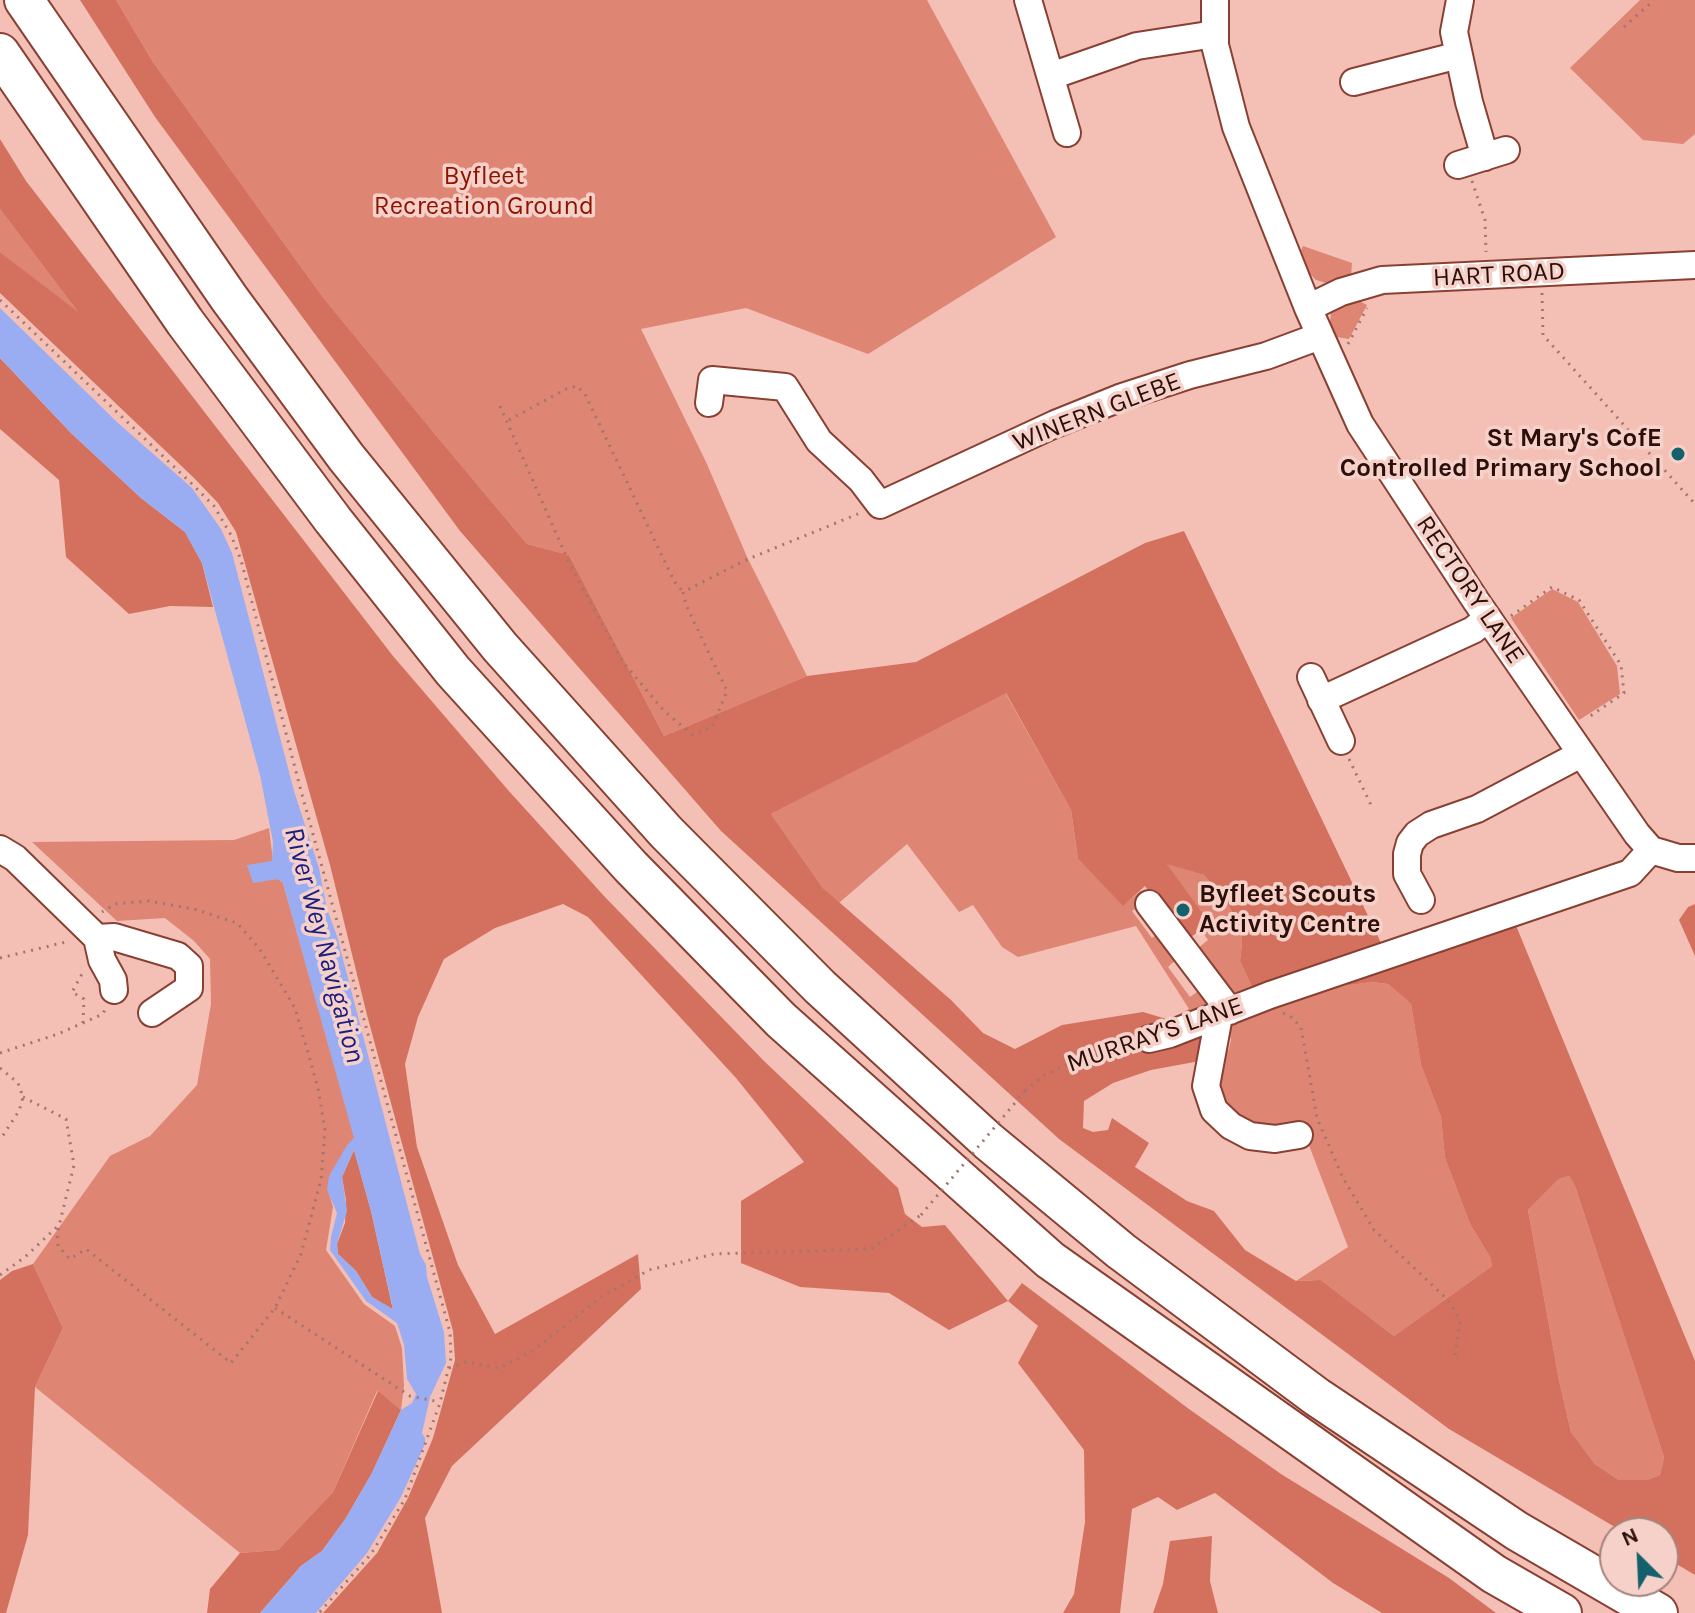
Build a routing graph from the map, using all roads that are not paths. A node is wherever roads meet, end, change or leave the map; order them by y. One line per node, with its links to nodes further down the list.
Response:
1 (24, 0): 31 (highway)
2 (1028, 0): 8 (street)
3 (1215, 0): 5 (street, RECTORY LANE)
4 (1460, 0): 7 (street)
5 (1215, 34): 8 (street); 13 (street, RECTORY LANE)
6 (0, 53): 30 (highway)
7 (1459, 55): 9 (street); 11 (street)
8 (1051, 76): 10 (street)
9 (1354, 82)
10 (1067, 133)
11 (1479, 159)
12 (1695, 265): 13 (street, HART ROAD)
13 (1308, 308): 14 (street, RECTORY LANE)
14 (1325, 346): 15 (street, WINERN GLEBE); 16 (street, RECTORY LANE)
15 (711, 384)
16 (1491, 623): 17 (street); 18 (street, RECTORY LANE)
17 (1341, 741)
18 (1574, 743): 20 (street, RECTORY LANE); 22 (street)
19 (0, 849): 24 (street)
20 (1651, 850): 21 (street); 27 (street, MURRAY'S LANE)
21 (1695, 858)
22 (1421, 900)
23 (1149, 904): 27 (street)
24 (91, 933): 25 (street); 26 (street)
25 (114, 990)
26 (152, 1013)
27 (1225, 1014): 28 (street, MURRAY'S LANE); 29 (street)
28 (1149, 1039)
29 (1299, 1135)
30 (1562, 1613)
31 (1658, 1613)

